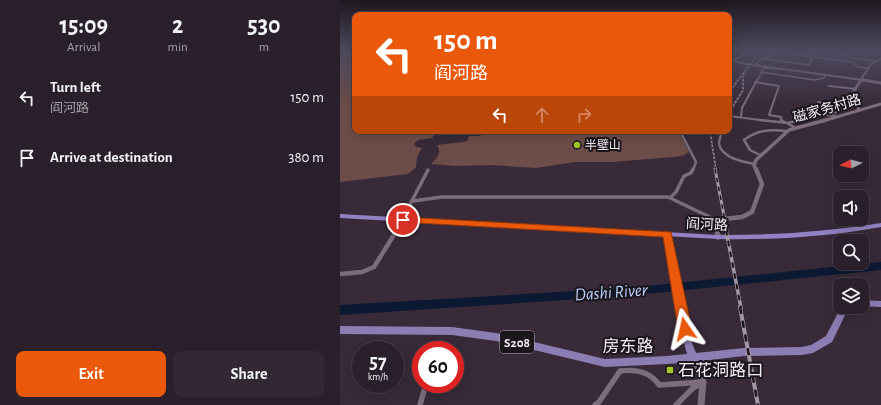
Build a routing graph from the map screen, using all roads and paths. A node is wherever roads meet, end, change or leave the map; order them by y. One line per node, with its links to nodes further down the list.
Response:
1 (763, 69): 5 (street)
2 (778, 69): 3 (street)
3 (784, 69): 6 (street)
4 (867, 69): 7 (street)
5 (761, 72): 6 (street); 8 (street)
6 (826, 75): 7 (street)
7 (861, 80): 9 (street); 11 (street)
8 (755, 82): 19 (street); 20 (street)
9 (881, 83)
10 (830, 86): 11 (street)
11 (856, 89): 15 (street)
12 (818, 104): 14 (street)
13 (881, 104): 15 (street, 磁家务村路)
14 (849, 106): 15 (street); 16 (street)
15 (858, 109): 18 (street, 磁家务村路)
16 (829, 115): 18 (street); 20 (street)
17 (732, 116): 19 (street)
18 (835, 116): 21 (street, 磁家务村路)
19 (741, 117): 20 (street)
20 (788, 123): 21 (street)
21 (796, 128): 22 (street, 磁家务村路)
22 (786, 131): 25 (street, 磁家务村路); 25 (street)
23 (682, 134): 28 (street)
24 (722, 134): 26 (street)
25 (760, 155): 26 (street, 磁家务村路)
26 (755, 164): 32 (street)
27 (428, 170): 29 (street)
28 (670, 198): 29 (street); 32 (street)
29 (413, 201): 31 (street)
30 (340, 216): 31 (highway, 阎河路)
31 (403, 220): 34 (highway, 阎河路); 36 (street)
32 (716, 220): 35 (street)
33 (881, 225): 35 (highway, 阎河路)
34 (667, 234): 35 (highway, 阎河路); 41 (main road)
35 (718, 237)
36 (340, 274)
37 (869, 303): 38 (main road)
38 (881, 304)
39 (842, 314): 41 (main road, 房东路 / S208)
40 (340, 330): 41 (main road, 房东路 / S208)
41 (693, 358): 42 (street)
42 (703, 382): 45 (street); 46 (street); 47 (street)
43 (423, 393): 44 (street)
44 (420, 405)
45 (595, 405)
46 (676, 405)
47 (701, 405)

